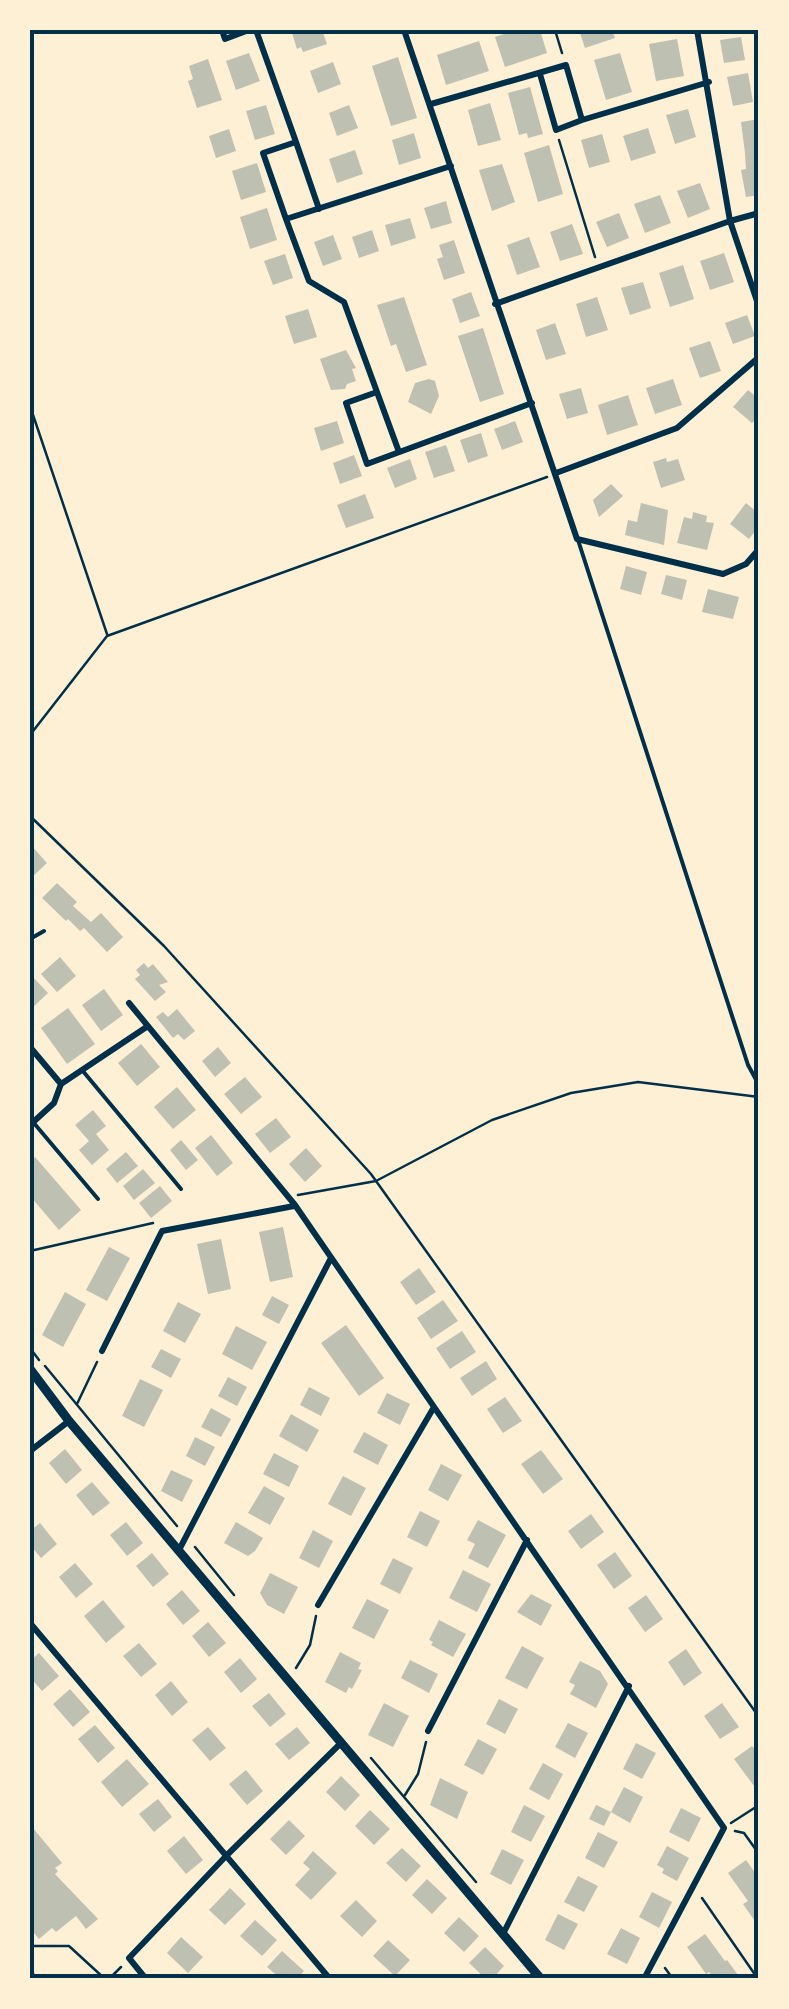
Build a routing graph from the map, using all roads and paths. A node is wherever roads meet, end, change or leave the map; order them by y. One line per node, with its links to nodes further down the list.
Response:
1 (222, 30): 2 (street)
2 (252, 30): 12 (street)
3 (404, 30): 9 (street)
4 (555, 30): 6 (path)
5 (698, 30): 8 (street)
6 (566, 66): 7 (street); 10 (street)
7 (540, 74): 9 (street); 11 (street)
8 (709, 82): 10 (street); 17 (street)
9 (431, 104): 13 (street)
10 (582, 120): 11 (street)
11 (556, 130): 18 (path)
12 (296, 142): 14 (street); 16 (street)
13 (451, 166): 14 (street); 19 (street)
14 (320, 208): 16 (street)
15 (759, 213): 17 (street)
16 (286, 219): 22 (street)
17 (730, 220): 18 (street); 20 (street)
18 (598, 268): 19 (street)
19 (496, 304): 23 (street)
20 (759, 307)
21 (759, 357): 26 (street)
22 (377, 392): 25 (street); 25 (street)
23 (532, 404): 25 (street); 26 (street)
24 (30, 406): 29 (path)
25 (399, 452)
26 (556, 474): 27 (street); 29 (path)
27 (578, 539): 28 (street); 39 (lane)
28 (759, 550)
29 (107, 636): 30 (path)
30 (30, 736)
31 (30, 816): 42 (path)
32 (44, 930): 33 (lane)
33 (30, 938)
34 (129, 1003): 35 (street)
35 (148, 1026): 37 (street); 44 (street)
36 (30, 1046): 38 (street)
37 (82, 1070): 38 (street); 43 (lane)
38 (61, 1084): 41 (street)
39 (759, 1085)
40 (759, 1097): 42 (path)
41 (32, 1123): 45 (lane)
42 (376, 1180): 44 (path); 65 (path)
43 (181, 1189)
44 (288, 1196): 46 (street)
45 (98, 1199)
46 (295, 1205): 49 (street); 51 (street)
47 (165, 1220): 48 (path)
48 (30, 1251)
49 (331, 1258): 54 (street); 57 (street)
50 (30, 1348): 53 (path)
51 (102, 1351): 53 (path)
52 (30, 1369): 55 (street)
53 (76, 1406): 57 (path)
54 (434, 1407): 58 (street); 61 (street)
55 (69, 1421): 56 (street); 59 (street)
56 (30, 1451)
57 (186, 1537): 59 (street); 60 (path)
58 (527, 1540): 64 (street); 66 (street)
59 (179, 1550): 63 (street)
60 (234, 1596)
61 (318, 1604): 63 (path)
62 (30, 1623): 74 (street)
63 (289, 1680): 67 (street)
64 (628, 1686): 72 (street); 77 (street)
65 (759, 1716)
66 (428, 1731): 69 (path)
67 (341, 1744): 71 (street); 74 (street)
68 (368, 1754): 69 (path)
69 (404, 1796): 71 (path); 76 (path)
70 (759, 1804): 72 (path)
71 (396, 1809): 77 (street)
72 (724, 1828): 73 (path); 75 (street)
73 (759, 1854)
74 (227, 1855): 81 (street); 86 (street)
75 (693, 1886): 80 (street); 89 (path)
76 (485, 1892)
77 (503, 1934): 87 (street)
78 (30, 1946): 84 (path)
79 (30, 1956): 83 (path)
80 (656, 1956): 82 (street); 88 (path)
81 (129, 1958): 84 (path); 85 (street)
82 (645, 1977)
83 (34, 1979)
84 (107, 1979)
85 (146, 1979)
86 (330, 1979)
87 (541, 1979)
88 (673, 1979)
89 (758, 1979)

